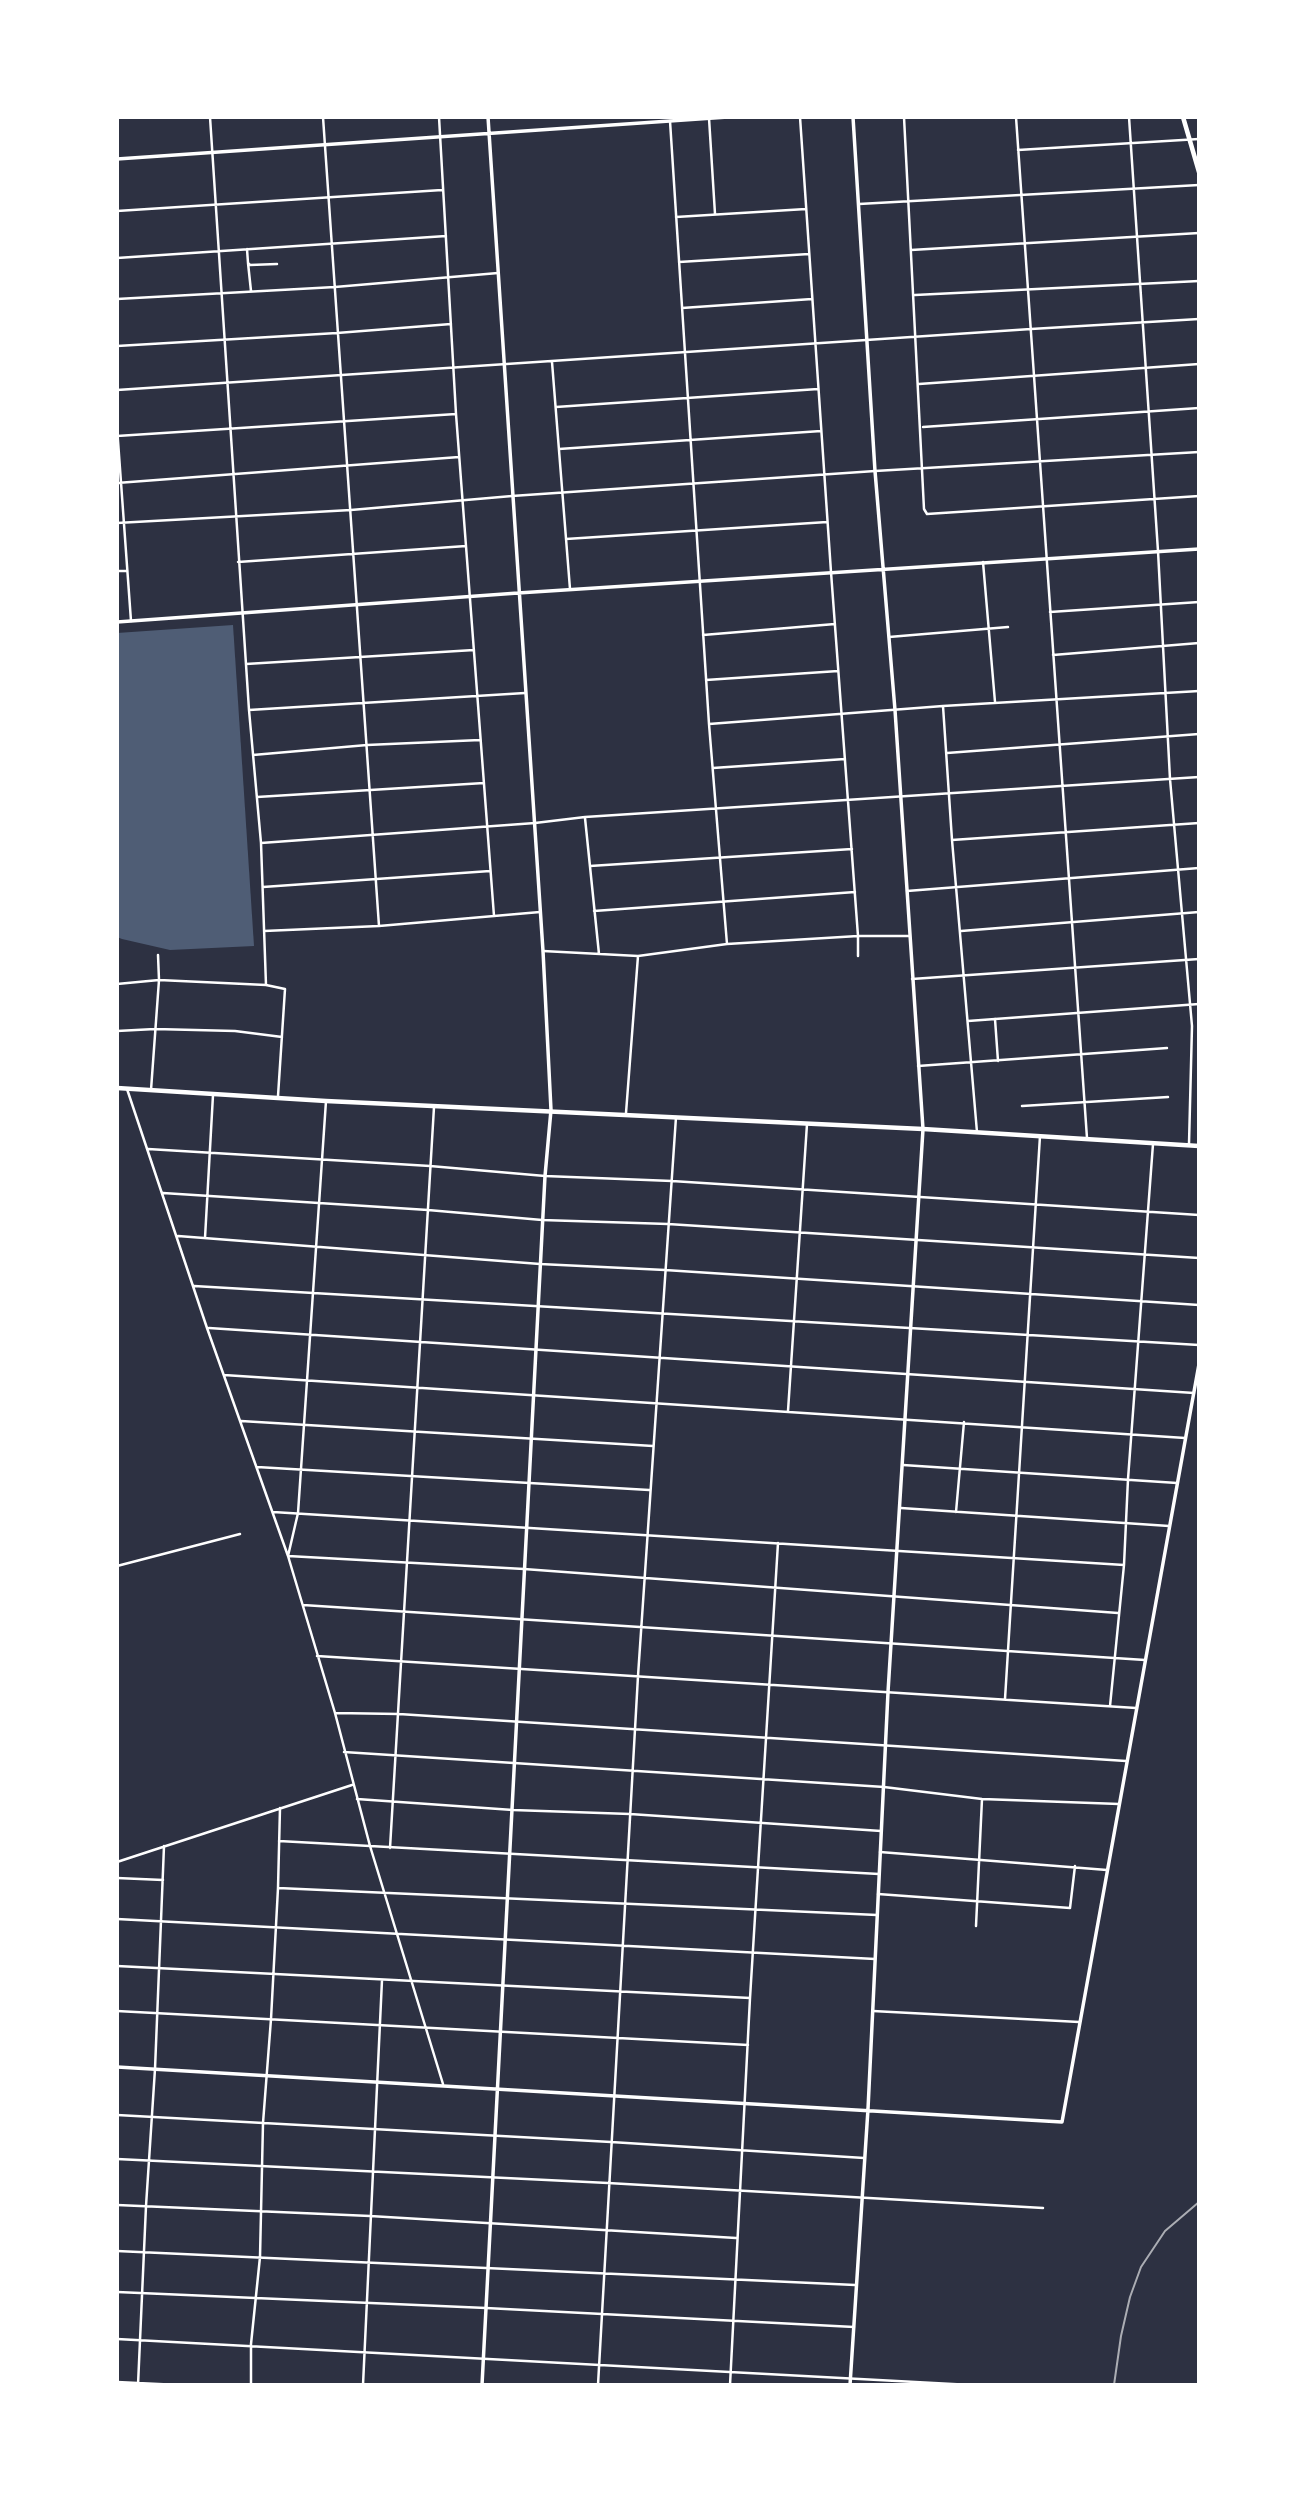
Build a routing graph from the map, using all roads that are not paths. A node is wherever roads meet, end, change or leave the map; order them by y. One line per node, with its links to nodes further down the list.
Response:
1 (210, 117): 22 (street)
2 (323, 117): 20 (street)
3 (439, 117): 16 (street)
4 (488, 117): 15 (street)
5 (728, 117): 12 (street)
6 (800, 117): 33 (street)
7 (853, 117): 31 (street)
8 (904, 117): 30 (street)
9 (1016, 117): 21 (street)
10 (1129, 117): 19 (street)
11 (1182, 117): 18 (main road)
12 (709, 118): 14 (street); 35 (street)
13 (664, 119): 14 (street); 15 (street)
14 (670, 121): 36 (street)
15 (489, 134): 16 (street); 50 (street)
16 (440, 138): 20 (street); 27 (street)
17 (1199, 139): 18 (street)
18 (1189, 140): 19 (street); 24 (main road)
19 (1131, 144): 21 (street); 26 (street)
20 (326, 147): 22 (street); 29 (street)
21 (1018, 150): 28 (street)
22 (212, 153): 23 (street); 32 (street)
23 (117, 159)
24 (1199, 172)
25 (1199, 185): 26 (street)
26 (1135, 189): 28 (street); 39 (street)
27 (442, 190): 29 (street); 38 (street)
28 (1021, 196): 30 (street); 40 (street)
29 (328, 198): 32 (street); 41 (street)
30 (909, 202): 31 (street); 44 (street)
31 (859, 204): 69 (street)
32 (215, 206): 34 (street); 43 (street)
33 (807, 209): 35 (street); 45 (street)
34 (117, 211)
35 (715, 214): 36 (street)
36 (677, 217): 47 (street)
37 (1199, 233): 39 (street)
38 (446, 236): 41 (street); 51 (street)
39 (1138, 236): 40 (street); 53 (street)
40 (1024, 242): 44 (street); 55 (street)
41 (332, 243): 42 (street); 54 (street)
42 (247, 249): 43 (street); 48 (street)
43 (218, 250): 46 (street); 57 (street)
44 (911, 250): 58 (street)
45 (810, 254): 47 (street); 60 (street)
46 (117, 258)
47 (680, 262): 61 (street)
48 (248, 263): 49 (street); 56 (street)
49 (277, 264)
50 (498, 274): 51 (street); 74 (street)
51 (448, 278): 54 (street); 64 (street)
52 (1199, 281): 53 (street)
53 (1141, 284): 55 (street); 63 (street)
54 (335, 287): 56 (street); 66 (street)
55 (1028, 290): 58 (street); 65 (street)
56 (251, 292): 57 (street)
57 (220, 294): 59 (street); 68 (street)
58 (914, 295): 67 (street)
59 (117, 299)
60 (813, 299): 61 (street); 70 (street)
61 (682, 308): 72 (street)
62 (1199, 319): 63 (street)
63 (1143, 322): 65 (street); 76 (street)
64 (451, 324): 66 (street); 77 (street)
65 (1031, 328): 67 (street); 79 (street)
66 (337, 333): 68 (street); 78 (street)
67 (916, 336): 69 (street); 81 (street)
68 (224, 339): 71 (street); 80 (street)
69 (868, 340): 70 (street); 104 (street)
70 (817, 343): 72 (street); 82 (street)
71 (117, 346)
72 (685, 351): 73 (street); 84 (street)
73 (552, 361): 74 (street); 85 (street)
74 (503, 364): 77 (street); 110 (street)
75 (1199, 364): 76 (street)
76 (1146, 367): 79 (street); 87 (street)
77 (454, 368): 78 (street); 88 (street)
78 (340, 376): 80 (street); 90 (street)
79 (1034, 376): 81 (street); 89 (street)
80 (227, 382): 83 (street); 93 (street)
81 (919, 384): 92 (street)
82 (819, 389): 84 (street); 94 (street)
83 (117, 390)
84 (688, 398): 85 (street); 96 (street)
85 (556, 407): 97 (street)
86 (1199, 408): 87 (street)
87 (1148, 411): 89 (street); 99 (street)
88 (456, 414): 90 (street); 100 (street)
89 (1037, 419): 92 (street); 101 (street)
90 (344, 421): 93 (street); 102 (street)
91 (117, 427): 95 (street)
92 (921, 427): 103 (street)
93 (230, 429): 95 (street); 105 (street)
94 (822, 431): 96 (street); 106 (street)
95 (118, 436): 107 (street)
96 (691, 439): 97 (street); 108 (street)
97 (559, 449): 109 (street)
98 (1199, 452): 99 (street)
99 (1150, 456): 101 (street); 112 (street)
100 (459, 457): 102 (street); 113 (street)
101 (1040, 462): 103 (street); 114 (street)
102 (347, 466): 105 (street); 115 (street)
103 (923, 468): 104 (street); 114 (street)
104 (875, 471): 106 (street); 129 (street)
105 (233, 474): 107 (street); 116 (street)
106 (825, 475): 108 (street); 117 (street)
107 (119, 482): 119 (street)
108 (693, 484): 109 (street); 120 (street)
109 (563, 493): 110 (street); 121 (street)
110 (512, 496): 113 (street); 135 (street)
111 (1199, 496): 112 (street)
112 (1154, 499): 114 (street); 124 (street)
113 (463, 500): 115 (street); 122 (street)
114 (1043, 507): 126 (street)
115 (351, 510): 116 (street); 125 (street)
116 (235, 516): 119 (street); 127 (street)
117 (828, 522): 120 (street); 132 (street)
118 (117, 523): 119 (street)
119 (124, 523): 131 (street)
120 (696, 531): 121 (street); 133 (street)
121 (566, 539): 134 (street)
122 (466, 546): 125 (street); 136 (street)
123 (1199, 549): 124 (street)
124 (1158, 551): 126 (street); 138 (street)
125 (353, 554): 127 (street); 139 (street)
126 (1047, 558): 128 (street); 140 (street)
127 (238, 562): 141 (street)
128 (984, 562): 129 (street); 146 (street)
129 (883, 569): 132 (street); 148 (street)
130 (117, 571): 131 (street)
131 (127, 571): 142 (street)
132 (831, 572): 133 (street); 144 (street)
133 (699, 581): 134 (street); 147 (street)
134 (570, 589): 135 (street)
135 (518, 593): 136 (street); 158 (street)
136 (471, 597): 139 (street); 151 (street)
137 (1199, 602): 138 (street)
138 (1161, 605): 140 (street); 150 (street)
139 (357, 606): 141 (street); 153 (street)
140 (1051, 612): 152 (street)
141 (242, 614): 142 (street); 154 (street)
142 (131, 621): 143 (street)
143 (117, 622)
144 (835, 624): 147 (street); 155 (street)
145 (1008, 627): 146 (street)
146 (988, 628): 148 (street); 163 (street)
147 (703, 635): 156 (street)
148 (889, 636): 166 (street)
149 (1199, 643): 150 (street)
150 (1163, 646): 152 (street); 159 (street)
151 (475, 650): 153 (street); 160 (street)
152 (1054, 655): 161 (street)
153 (360, 657): 154 (street); 162 (street)
154 (246, 664): 165 (street)
155 (838, 671): 156 (street); 167 (street)
156 (706, 680): 168 (street)
157 (1199, 691): 159 (street)
158 (526, 692): 160 (street); 190 (street)
159 (1166, 693): 161 (street); 170 (street)
160 (478, 695): 162 (street); 171 (street)
161 (1056, 699): 163 (street); 172 (street)
162 (363, 701): 165 (street); 173 (street)
163 (995, 703): 164 (street)
164 (943, 706): 166 (street); 174 (street)
165 (249, 710): 175 (street)
166 (895, 710): 167 (street); 185 (street)
167 (842, 713): 168 (street); 176 (street)
168 (709, 724): 177 (street)
169 (1199, 734): 170 (street)
170 (1168, 737): 172 (street); 179 (street)
171 (481, 740): 173 (street); 180 (street)
172 (1060, 745): 174 (street); 181 (street)
173 (367, 746): 175 (street); 182 (street)
174 (947, 753): 183 (street)
175 (253, 755): 184 (street)
176 (845, 759): 177 (street); 186 (street)
177 (713, 768): 187 (street)
178 (1199, 777): 179 (street)
179 (1170, 779): 181 (street); 191 (street)
180 (484, 783): 182 (street); 192 (street)
181 (1062, 786): 183 (street); 193 (street)
182 (370, 790): 184 (street); 194 (street)
183 (949, 793): 185 (street); 195 (street)
184 (257, 797): 196 (street)
185 (901, 797): 186 (street); 207 (street)
186 (849, 800): 187 (street); 197 (street)
187 (717, 808): 188 (street); 198 (street)
188 (585, 817): 190 (street); 199 (street)
189 (1199, 822): 191 (street)
190 (534, 823): 192 (street); 211 (street)
191 (1174, 825): 193 (street); 201 (street)
192 (487, 826): 194 (street); 202 (street)
193 (1066, 834): 195 (street); 203 (street)
194 (372, 836): 196 (street); 204 (street)
195 (952, 840): 205 (street)
196 (261, 843): 206 (street)
197 (852, 849): 198 (street); 208 (street)
198 (720, 859): 199 (street); 209 (street)
199 (590, 866): 210 (street)
200 (1199, 868): 201 (street)
201 (1178, 870): 203 (street); 213 (street)
202 (490, 871): 204 (street); 214 (street)
203 (1069, 878): 205 (street); 215 (street)
204 (375, 880): 206 (street); 216 (street)
205 (957, 886): 207 (street); 218 (street)
206 (263, 887): 217 (street)
207 (907, 891): 220 (street)
208 (855, 892): 209 (street); 219 (street)
209 (724, 902): 210 (street); 221 (street)
210 (594, 911): 223 (street)
211 (541, 912): 214 (street); 222 (street)
212 (1199, 912): 213 (street)
213 (1182, 914): 215 (street); 228 (street)
214 (494, 916): 216 (street)
215 (1072, 922): 218 (street); 229 (street)
216 (379, 926): 217 (street)
217 (264, 931): 234 (street)
218 (961, 932): 230 (street)
219 (859, 936): 220 (street); 221 (street); 226 (street)
220 (909, 936): 231 (street)
221 (727, 944): 225 (street)
222 (544, 951): 223 (street); 258 (street)
223 (599, 954): 225 (street)
224 (158, 955): 232 (street)
225 (638, 956): 259 (street)
226 (858, 956)
227 (1199, 959): 228 (street)
228 (1186, 960): 229 (street); 235 (street)
229 (1075, 968): 230 (street); 237 (street)
230 (964, 976): 231 (street); 239 (street)
231 (912, 979): 247 (street)
232 (159, 980): 233 (street); 234 (street); 240 (street)
233 (117, 984)
234 (266, 985): 242 (street)
235 (1190, 1004): 236 (street); 237 (street); 267 (street)
236 (1199, 1004)
237 (1079, 1013): 238 (street); 244 (street)
238 (995, 1019): 239 (street); 245 (street)
239 (967, 1021): 246 (street)
240 (155, 1029): 241 (street); 242 (street); 250 (street)
241 (117, 1031)
242 (282, 1037): 252 (street)
243 (1167, 1048): 244 (street)
244 (1082, 1055): 245 (street); 255 (street)
245 (998, 1061): 246 (street)
246 (971, 1063): 247 (street); 263 (street)
247 (918, 1066): 262 (street)
248 (117, 1088): 249 (main road)
249 (127, 1089): 250 (main road); 269 (street)
250 (151, 1090): 251 (main road)
251 (213, 1093): 252 (main road); 270 (street)
252 (278, 1097): 254 (main road)
253 (1168, 1097): 255 (street)
254 (326, 1101): 256 (main road); 271 (street)
255 (1085, 1101): 257 (street); 265 (street)
256 (434, 1106): 258 (main road); 272 (street)
257 (1022, 1106)
258 (551, 1110): 259 (main road); 273 (street)
259 (626, 1114): 260 (main road)
260 (676, 1116): 261 (main road); 274 (street)
261 (807, 1123): 262 (main road); 275 (street)
262 (923, 1129): 263 (main road); 278 (street)
263 (977, 1132): 264 (main road)
264 (1040, 1136): 265 (main road); 280 (street)
265 (1087, 1138): 266 (main road)
266 (1153, 1143): 267 (main road); 282 (street)
267 (1189, 1145): 268 (main road)
268 (1199, 1146)
269 (148, 1149): 270 (street); 276 (street)
270 (210, 1153): 271 (street); 277 (street)
271 (321, 1160): 272 (street); 279 (street)
272 (430, 1166): 273 (street); 281 (street)
273 (545, 1176): 274 (street); 284 (street)
274 (671, 1181): 275 (street); 285 (street)
275 (803, 1189): 278 (street); 286 (street)
276 (163, 1193): 277 (street); 287 (street)
277 (208, 1196): 279 (street); 288 (street)
278 (919, 1196): 280 (street); 289 (street)
279 (319, 1203): 281 (street); 290 (street)
280 (1036, 1203): 282 (street); 291 (street)
281 (428, 1210): 284 (street); 292 (street)
282 (1149, 1211): 283 (street); 293 (street)
283 (1199, 1214)
284 (542, 1220): 285 (street); 295 (street)
285 (668, 1224): 286 (street); 296 (street)
286 (800, 1233): 289 (street); 297 (street)
287 (178, 1236): 288 (street); 299 (street)
288 (205, 1238): 290 (street)
289 (917, 1240): 291 (street); 298 (street)
290 (316, 1247): 292 (street); 300 (street)
291 (1033, 1247): 293 (street); 301 (street)
292 (426, 1254): 295 (street); 302 (street)
293 (1146, 1255): 294 (street); 303 (street)
294 (1199, 1258)
295 (540, 1264): 296 (street); 305 (street)
296 (665, 1270): 297 (street); 306 (street)
297 (797, 1278): 298 (street); 307 (street)
298 (914, 1285): 301 (street); 308 (street)
299 (194, 1286): 300 (street); 309 (street)
300 (313, 1291): 302 (street); 311 (street)
301 (1030, 1293): 303 (street); 310 (street)
302 (423, 1298): 305 (street); 313 (street)
303 (1142, 1301): 304 (street); 312 (street)
304 (1199, 1305)
305 (538, 1306): 306 (street); 315 (street)
306 (663, 1312): 307 (street); 316 (street)
307 (794, 1320): 308 (street); 318 (street)
308 (911, 1326): 310 (street); 319 (street)
309 (207, 1328): 311 (street); 320 (street)
310 (1028, 1333): 312 (street); 322 (street)
311 (310, 1334): 313 (street); 321 (street)
312 (1140, 1340): 314 (street); 324 (street)
313 (421, 1341): 315 (street); 323 (street)
314 (1199, 1345)
315 (536, 1350): 316 (street); 326 (street)
316 (659, 1357): 318 (street); 327 (street)
317 (1199, 1364): 325 (street)
318 (791, 1365): 319 (street); 328 (street)
319 (909, 1373): 322 (street); 329 (street)
320 (224, 1375): 321 (street); 330 (street)
321 (307, 1380): 323 (street); 332 (street)
322 (1025, 1380): 324 (street); 333 (street)
323 (418, 1387): 326 (street); 334 (street)
324 (1136, 1388): 325 (street); 335 (street)
325 (1194, 1393): 337 (street)
326 (533, 1395): 327 (street); 336 (street)
327 (656, 1402): 328 (street); 338 (street)
328 (788, 1411): 329 (street)
329 (906, 1418): 331 (street); 339 (street)
330 (241, 1421): 332 (street); 340 (street)
331 (964, 1422): 333 (street); 341 (street)
332 (304, 1425): 334 (street); 342 (street)
333 (1022, 1426): 335 (street); 343 (street)
334 (416, 1432): 336 (street); 344 (street)
335 (1132, 1434): 337 (street); 345 (street)
336 (531, 1438): 338 (street); 346 (street)
337 (1185, 1438): 347 (street)
338 (653, 1446): 348 (street)
339 (903, 1465): 341 (street); 349 (street)
340 (257, 1467): 342 (street); 350 (street)
341 (960, 1468): 343 (street); 351 (street)
342 (301, 1469): 344 (street); 352 (street)
343 (1019, 1472): 345 (street); 353 (street)
344 (413, 1476): 346 (street); 354 (street)
345 (1128, 1479): 347 (street); 355 (street)
346 (529, 1482): 348 (street); 356 (street)
347 (1177, 1483): 357 (street)
348 (650, 1490): 359 (street)
349 (901, 1508): 351 (street); 361 (street)
350 (273, 1512): 352 (street); 362 (street)
351 (956, 1512): 353 (street)
352 (298, 1513): 354 (street); 362 (street)
353 (1016, 1516): 355 (street); 363 (street)
354 (411, 1520): 356 (street); 364 (street)
355 (1126, 1523): 357 (street); 365 (street)
356 (527, 1526): 359 (street); 367 (street)
357 (1169, 1526): 382 (street)
358 (240, 1534): 366 (street)
359 (647, 1535): 360 (street); 368 (street)
360 (778, 1543): 361 (street); 369 (street)
361 (898, 1551): 363 (street); 370 (street)
362 (288, 1556): 364 (street); 371 (street)
363 (1014, 1558): 365 (street); 372 (street)
364 (408, 1563): 367 (street); 373 (street)
365 (1124, 1565): 374 (street)
366 (117, 1566)
367 (524, 1569): 368 (street); 375 (street)
368 (644, 1579): 369 (street); 376 (street)
369 (775, 1588): 370 (street); 377 (street)
370 (895, 1597): 372 (street); 378 (street)
371 (303, 1605): 373 (street); 380 (street)
372 (1010, 1605): 374 (street); 379 (street)
373 (405, 1611): 375 (street); 383 (street)
374 (1118, 1613): 381 (street)
375 (521, 1619): 376 (street); 384 (street)
376 (641, 1626): 377 (street); 385 (street)
377 (772, 1635): 378 (street); 386 (street)
378 (892, 1643): 379 (street); 387 (street)
379 (1008, 1650): 381 (street); 388 (street)
380 (317, 1656): 383 (street); 391 (street)
381 (1114, 1658): 382 (street); 389 (street)
382 (1145, 1660): 390 (street)
383 (402, 1662): 384 (street); 392 (street)
384 (519, 1669): 385 (street); 393 (street)
385 (638, 1676): 386 (street); 394 (street)
386 (769, 1684): 387 (street); 395 (street)
387 (888, 1692): 388 (street); 396 (street)
388 (1005, 1699): 389 (street)
389 (1110, 1706): 390 (street)
390 (1136, 1708): 399 (street)
391 (335, 1713): 392 (street); 397 (street)
392 (399, 1714): 393 (street); 398 (street)
393 (517, 1722): 394 (street); 400 (street)
394 (635, 1729): 395 (street); 401 (street)
395 (766, 1737): 396 (street); 402 (street)
396 (886, 1745): 399 (street); 404 (street)
397 (344, 1752): 398 (street); 403 (street)
398 (396, 1755): 400 (street); 407 (street)
399 (1126, 1761): 408 (street)
400 (515, 1763): 401 (street); 410 (street)
401 (632, 1771): 402 (street); 411 (street)
402 (764, 1779): 404 (street); 412 (street)
403 (352, 1785): 405 (street); 409 (street)
404 (884, 1787): 406 (street); 413 (street)
405 (358, 1799): 407 (street); 416 (street)
406 (982, 1799): 408 (street); 420 (street)
407 (394, 1802): 410 (street); 417 (street)
408 (1119, 1804): 425 (street)
409 (279, 1808): 414 (street); 415 (street)
410 (513, 1810): 411 (street); 419 (street)
411 (630, 1814): 412 (street); 421 (street)
412 (761, 1823): 413 (street); 424 (street)
413 (881, 1831): 418 (street)
414 (279, 1841): 416 (street); 429 (street)
415 (164, 1846): 422 (street); 428 (street)
416 (370, 1846): 417 (street); 430 (street)
417 (390, 1848): 419 (street)
418 (880, 1852): 420 (street); 426 (street)
419 (510, 1853): 421 (street); 432 (street)
420 (980, 1859): 423 (street); 433 (street)
421 (627, 1860): 424 (street); 434 (street)
422 (117, 1862)
423 (1076, 1866): 425 (street); 433 (street)
424 (758, 1867): 426 (street); 435 (street)
425 (1107, 1870): 458 (street)
426 (879, 1874): 431 (street)
427 (117, 1878): 428 (street)
428 (163, 1880): 438 (street)
429 (278, 1888): 430 (street); 440 (street)
430 (385, 1893): 432 (street); 441 (street)
431 (878, 1895): 433 (street); 436 (street)
432 (508, 1898): 434 (street); 442 (street)
433 (977, 1902): 439 (street)
434 (625, 1903): 435 (street); 443 (street)
435 (755, 1909): 436 (street); 444 (street)
436 (877, 1915): 445 (street)
437 (117, 1919): 438 (street)
438 (161, 1922): 440 (street); 447 (street)
439 (976, 1926)
440 (276, 1928): 441 (street); 448 (street)
441 (397, 1935): 442 (street); 450 (street)
442 (506, 1940): 443 (street); 451 (street)
443 (622, 1946): 444 (street); 452 (street)
444 (753, 1953): 445 (street); 453 (street)
445 (875, 1959): 455 (street)
446 (117, 1966): 447 (street)
447 (159, 1968): 448 (street); 456 (street)
448 (274, 1974): 449 (street); 457 (street)
449 (382, 1980): 450 (street); 459 (street)
450 (412, 1982): 451 (street); 460 (street)
451 (503, 1986): 452 (street); 461 (street)
452 (620, 1992): 453 (street); 462 (street)
453 (750, 1998): 463 (street)
454 (117, 2011): 456 (street)
455 (873, 2011): 458 (street); 472 (street)
456 (158, 2013): 457 (street); 465 (street)
457 (271, 2019): 459 (street); 466 (street)
458 (1079, 2022): 472 (street)
459 (380, 2025): 460 (street); 467 (street)
460 (426, 2027): 461 (street); 468 (street)
461 (501, 2031): 462 (street); 469 (street)
462 (617, 2038): 463 (street); 470 (street)
463 (748, 2045): 471 (street)
464 (117, 2067): 465 (street)
465 (155, 2069): 466 (street); 474 (street)
466 (266, 2075): 467 (street); 475 (street)
467 (376, 2082): 468 (street); 476 (street)
468 (443, 2085): 469 (street)
469 (498, 2089): 470 (street); 477 (street)
470 (614, 2095): 471 (street); 478 (street)
471 (745, 2102): 472 (street); 479 (street)
472 (868, 2109): 480 (street)
473 (117, 2115): 474 (street)
474 (153, 2117): 475 (street); 482 (street)
475 (263, 2123): 476 (street); 483 (street)
476 (374, 2129): 477 (street); 484 (street)
477 (495, 2136): 478 (street); 485 (street)
478 (611, 2142): 479 (street); 486 (street)
479 (743, 2151): 480 (street); 487 (street)
480 (864, 2158): 488 (street)
481 (117, 2160): 482 (street)
482 (149, 2161): 483 (street); 490 (street)
483 (262, 2165): 484 (street); 492 (street)
484 (372, 2171): 485 (street); 493 (street)
485 (492, 2178): 486 (street); 494 (street)
486 (608, 2183): 487 (street); 495 (street)
487 (739, 2190): 488 (street); 496 (street)
488 (862, 2197): 491 (street); 504 (street)
489 (117, 2205): 490 (street)
490 (146, 2206): 492 (street); 498 (street)
491 (1043, 2207)
492 (261, 2212): 493 (street); 499 (street)
493 (370, 2216): 494 (street); 500 (street)
494 (490, 2225): 495 (street); 501 (street)
495 (606, 2230): 496 (street); 502 (street)
496 (737, 2238): 503 (street)
497 (117, 2251): 498 (street)
498 (144, 2252): 499 (street); 506 (street)
499 (260, 2257): 500 (street); 507 (street)
500 (368, 2262): 501 (street); 508 (street)
501 (488, 2268): 502 (street); 509 (street)
502 (604, 2273): 503 (street); 510 (street)
503 (735, 2279): 504 (street); 511 (street)
504 (857, 2285): 512 (street)
505 (117, 2292): 506 (street)
506 (142, 2293): 507 (street); 514 (street)
507 (254, 2297): 508 (street); 515 (street)
508 (367, 2302): 509 (street); 516 (street)
509 (486, 2308): 510 (street); 517 (street)
510 (601, 2314): 511 (street); 518 (street)
511 (733, 2321): 512 (street); 519 (street)
512 (854, 2327): 520 (street)
513 (117, 2339): 514 (street)
514 (140, 2340): 515 (street); 522 (street)
515 (251, 2344): 516 (street); 524 (street)
516 (364, 2352): 517 (street); 525 (street)
517 (484, 2358): 518 (street); 526 (street)
518 (599, 2364): 519 (street); 527 (street)
519 (730, 2371): 520 (street); 528 (street)
520 (851, 2377): 529 (street); 530 (street)
521 (117, 2382): 522 (street)
522 (138, 2384): 523 (street)
523 (178, 2385)
524 (251, 2385)
525 (363, 2385)
526 (482, 2385)
527 (598, 2385)
528 (730, 2385)
529 (850, 2385)
530 (971, 2385)

